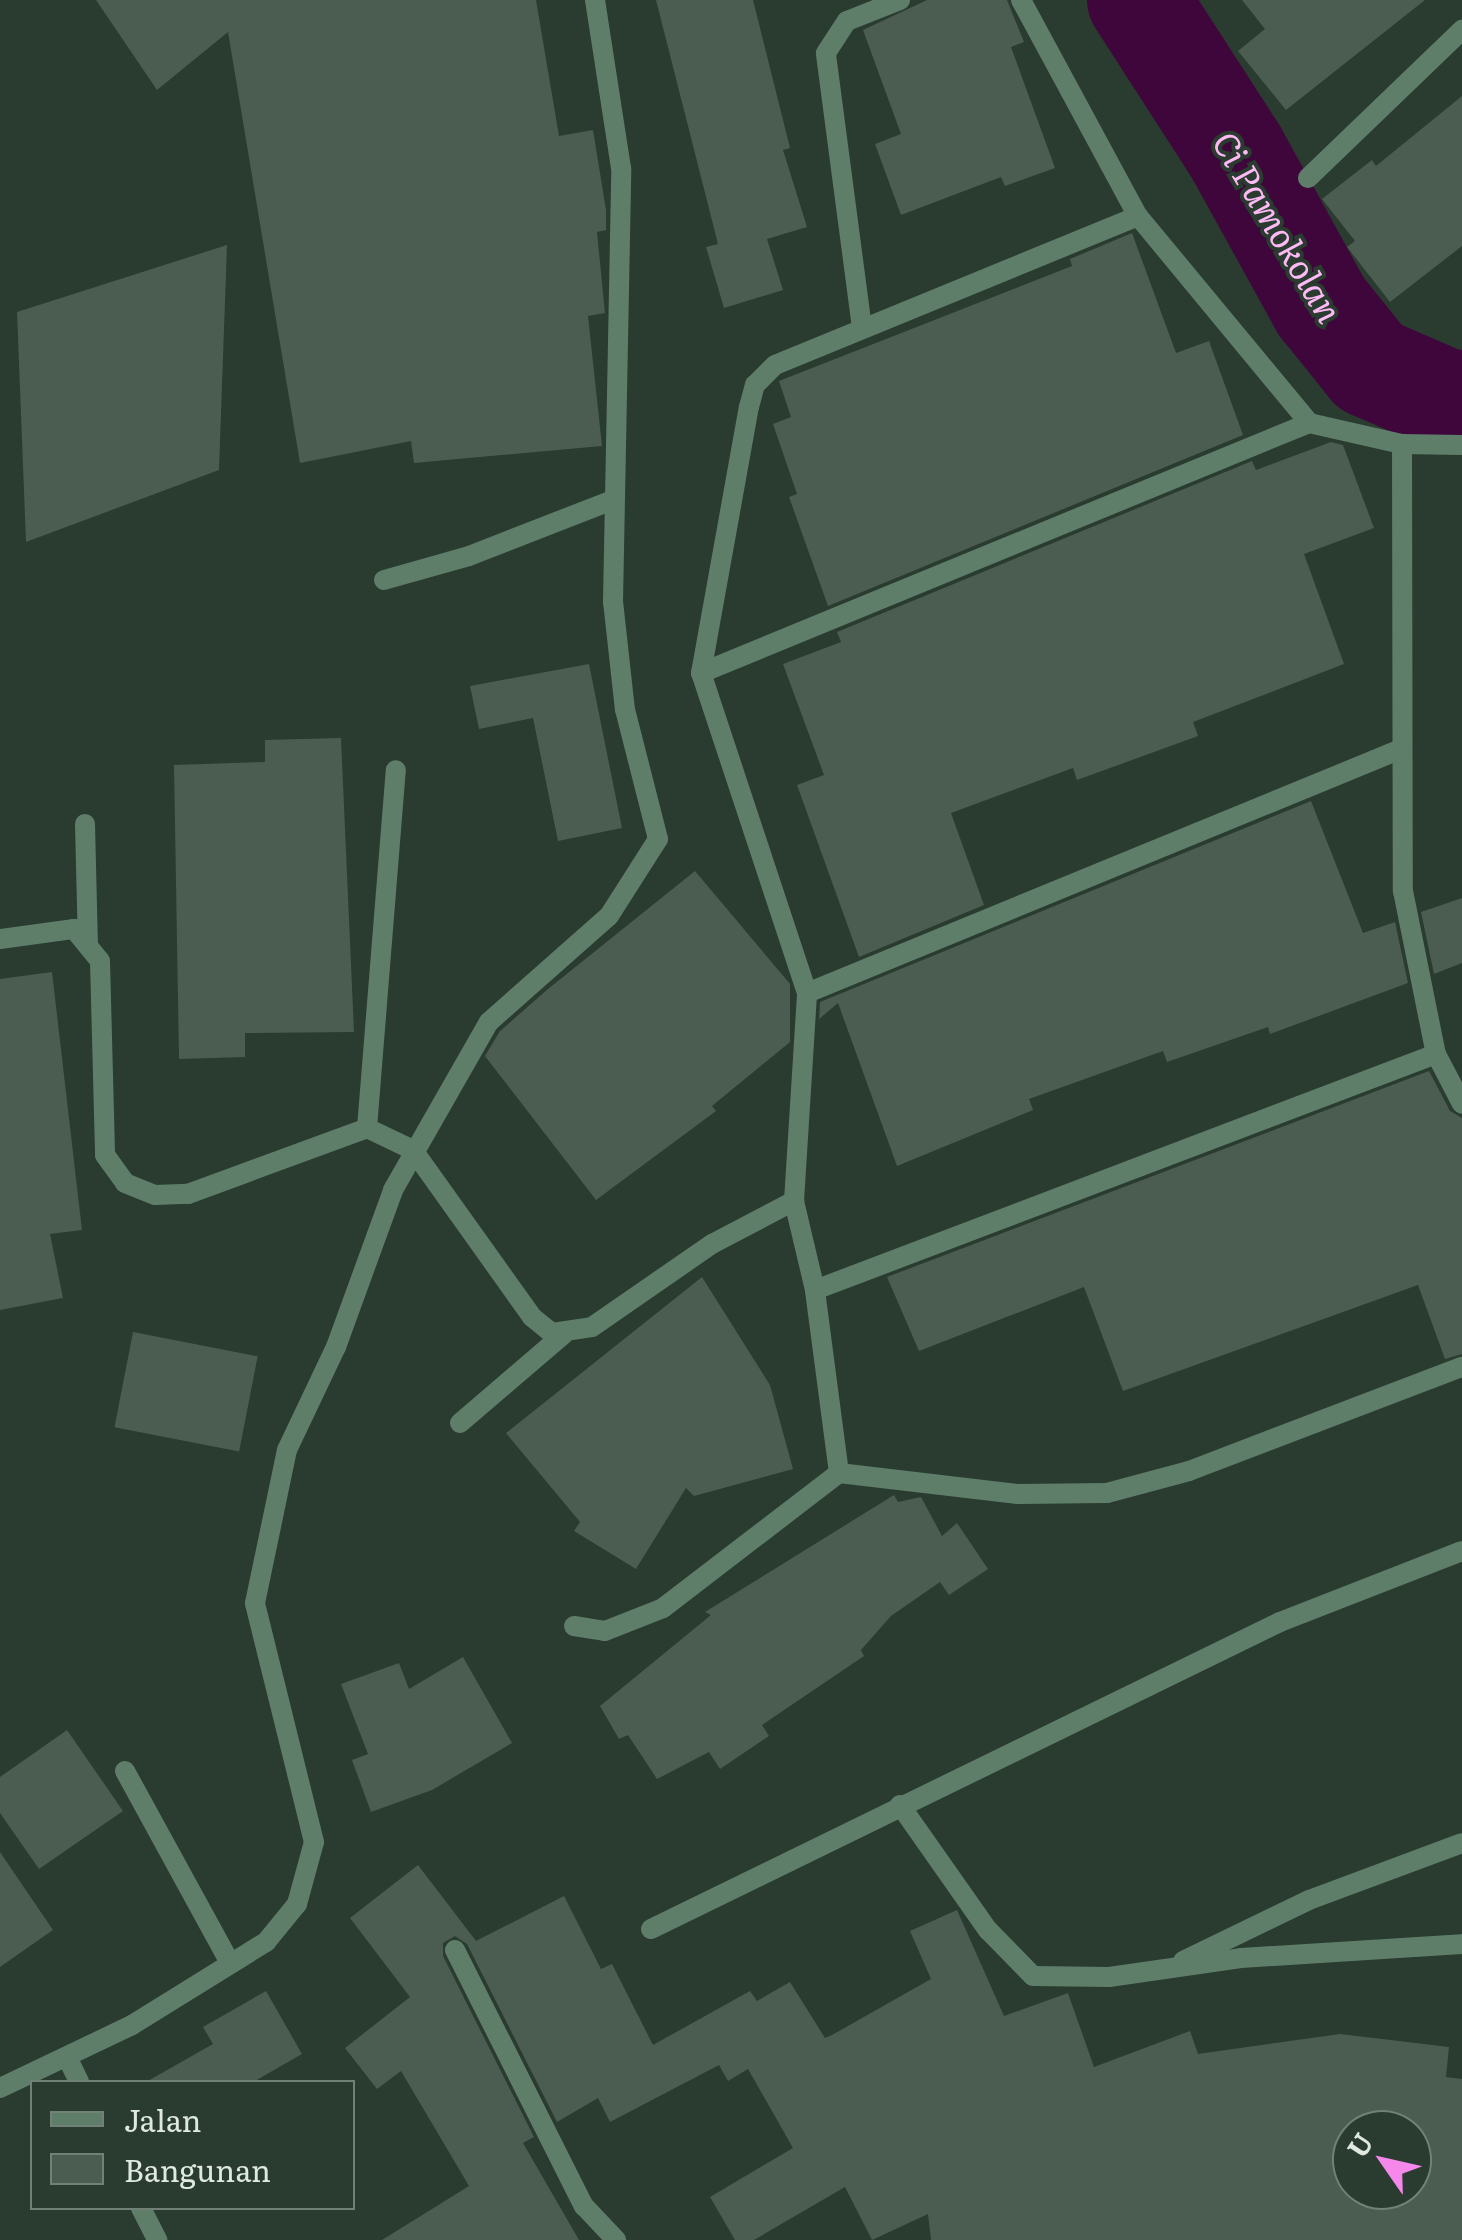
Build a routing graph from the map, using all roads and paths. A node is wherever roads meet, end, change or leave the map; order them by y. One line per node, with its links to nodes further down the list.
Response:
1 (595, 0): 11 (street)
2 (900, 0): 7 (street)
3 (1021, 0): 6 (street)
4 (1462, 30): 5 (street)
5 (1308, 178)
6 (1138, 216): 7 (street); 8 (street)
7 (862, 328): 13 (street)
8 (1309, 423): 9 (street); 13 (street)
9 (1402, 444): 10 (street); 14 (street)
10 (1462, 445)
11 (613, 500): 12 (street); 23 (street)
12 (384, 580)
13 (701, 673): 19 (street)
14 (1401, 748): 19 (street); 20 (street)
15 (396, 770): 22 (street)
16 (85, 824): 18 (street)
17 (0, 938): 18 (street)
18 (88, 946): 22 (street)
19 (806, 993): 24 (street)
20 (1436, 1054): 21 (street); 25 (street)
21 (1462, 1104)
22 (367, 1128): 23 (street)
23 (413, 1150): 26 (street); 38 (street)
24 (794, 1201): 25 (street); 26 (street)
25 (815, 1290): 29 (street)
26 (564, 1334): 28 (street)
27 (1462, 1367): 29 (street)
28 (460, 1424)
29 (839, 1473): 31 (street)
30 (1462, 1551): 33 (street)
31 (574, 1626)
32 (125, 1771): 38 (street)
33 (900, 1805): 35 (street); 39 (street)
34 (1462, 1844): 39 (street)
35 (651, 1929)
36 (1462, 1944): 39 (street)
37 (455, 1950): 44 (street)
38 (229, 1961): 40 (street)
39 (1170, 1968)
40 (67, 2057): 41 (street); 42 (street)
41 (78, 2080)
42 (0, 2088)
43 (142, 2210): 45 (street)
44 (614, 2239)
45 (157, 2240)

